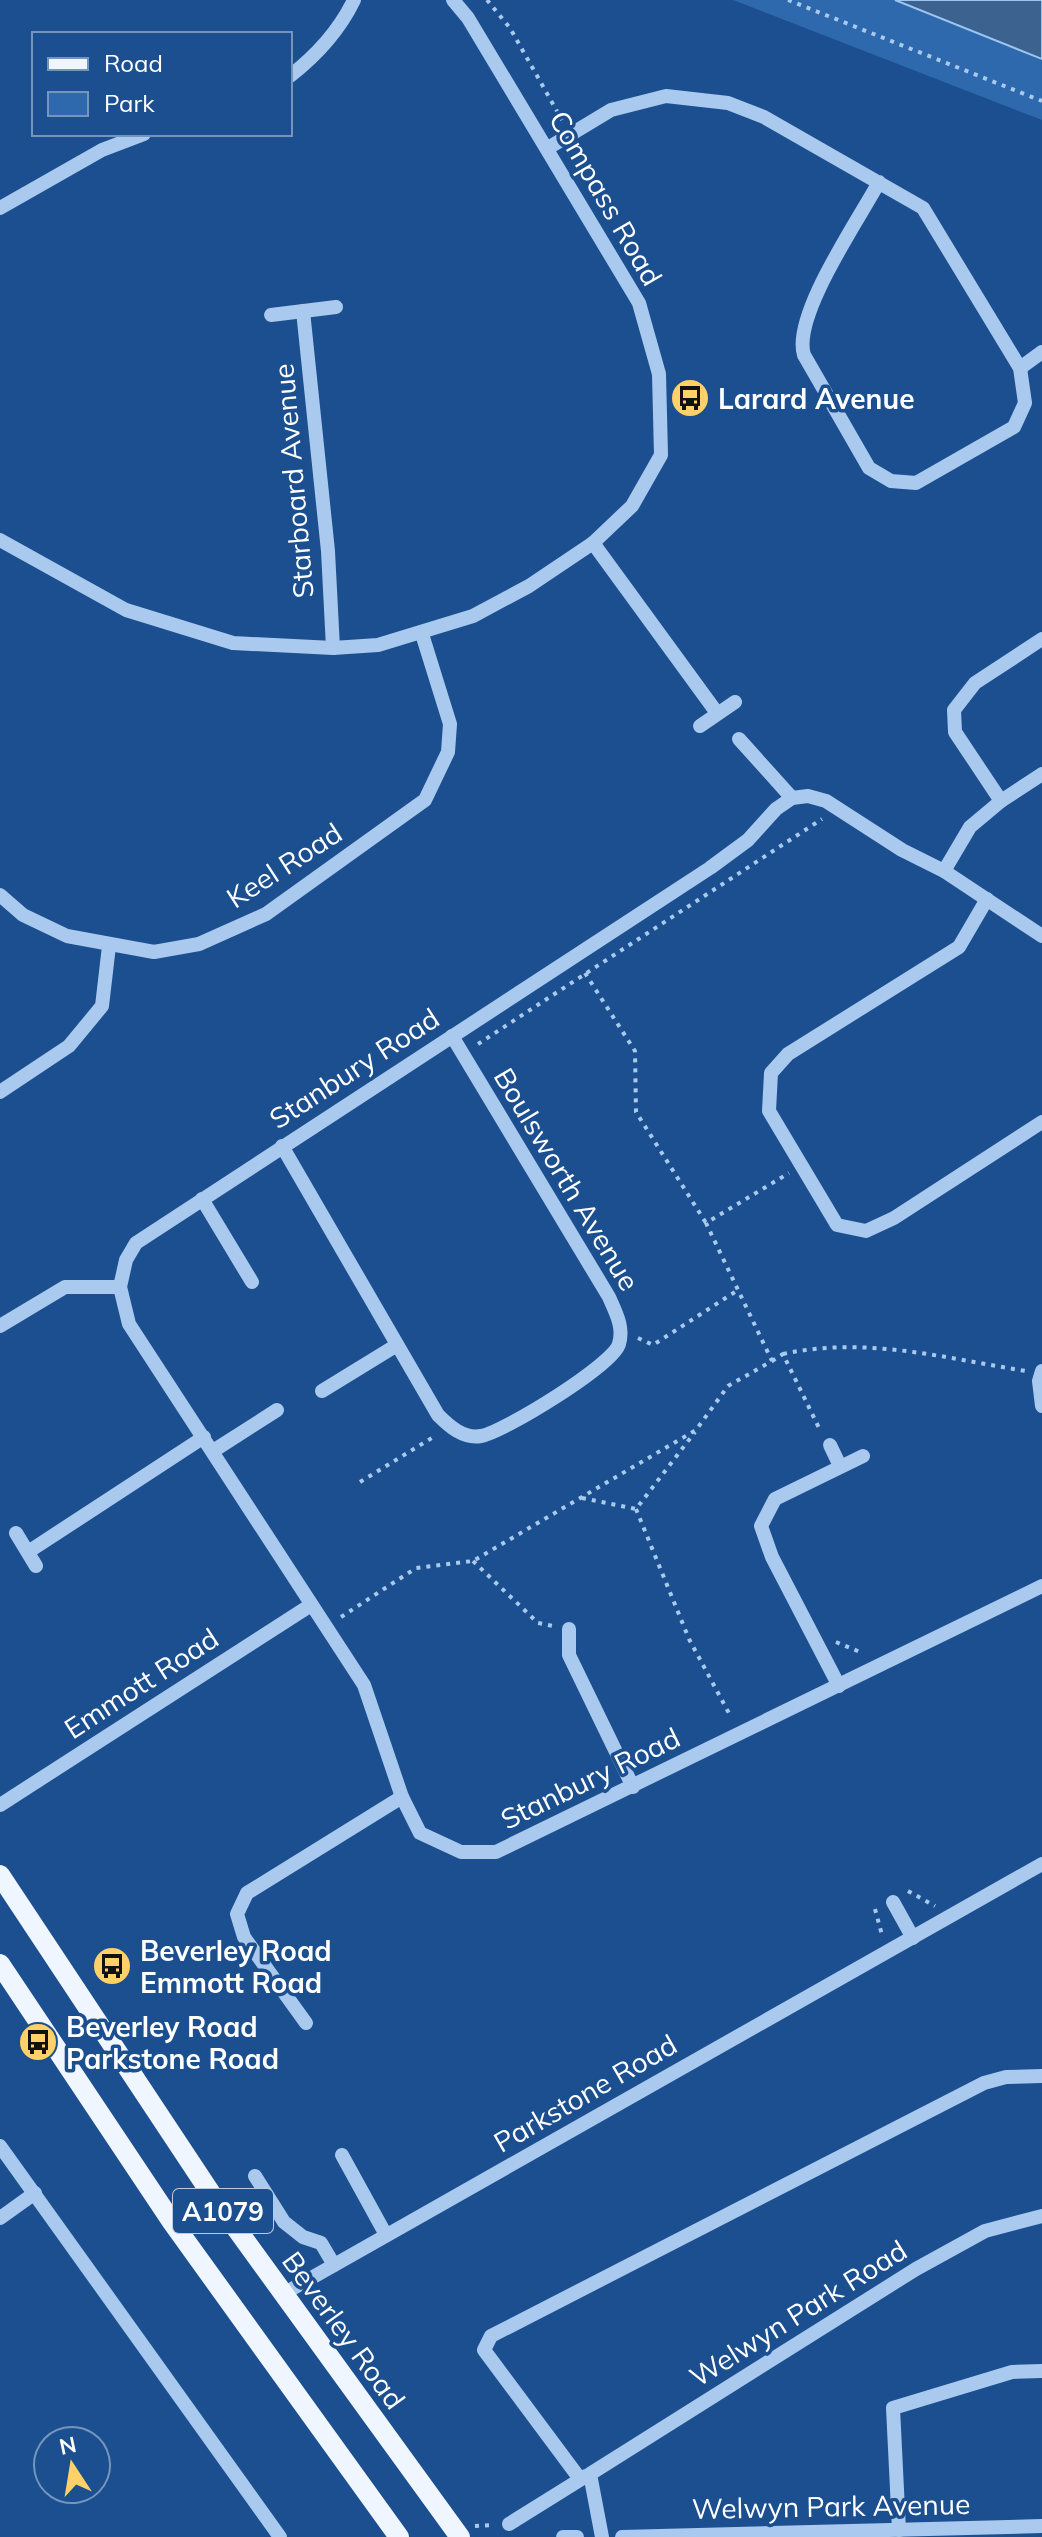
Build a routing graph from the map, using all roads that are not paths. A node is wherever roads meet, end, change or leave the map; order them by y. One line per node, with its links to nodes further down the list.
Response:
1 (354, 0): 3 (street)
2 (453, 0): 5 (street, Compass Road)
3 (292, 74)
4 (139, 136): 7 (street)
5 (548, 148): 6 (street); 14 (street, Compass Road)
6 (879, 182): 12 (street); 12 (street)
7 (0, 208)
8 (336, 307): 9 (street)
9 (303, 311): 10 (street); 17 (street, Starboard Avenue)
10 (271, 315)
11 (1042, 352): 12 (street)
12 (1020, 368)
13 (0, 540): 17 (street, Compass Road)
14 (593, 543): 15 (street, Compass Road); 19 (street)
15 (422, 634): 17 (street, Compass Road); 29 (street, Keel Road)
16 (1042, 639): 24 (street)
17 (333, 648)
18 (735, 702): 19 (street)
19 (717, 713): 20 (street)
20 (700, 726)
21 (739, 739): 23 (street)
22 (1042, 774): 24 (street)
23 (792, 798): 25 (street); 30 (street, Stanbury Road)
24 (1001, 801): 25 (street)
25 (944, 871): 27 (street)
26 (0, 895): 29 (street, Keel Road)
27 (987, 899): 28 (street); 32 (street)
28 (1042, 936)
29 (109, 946): 31 (street)
30 (452, 1036): 33 (street, Stanbury Road); 38 (street, Boulsworth Avenue)
31 (0, 1092)
32 (1042, 1122)
33 (282, 1146): 34 (street, Stanbury Road); 38 (street)
34 (202, 1199): 35 (street); 36 (street, Stanbury Road)
35 (252, 1282)
36 (120, 1287): 37 (street); 43 (street, Stanbury Road)
37 (0, 1326)
38 (397, 1345): 40 (street)
39 (1042, 1372): 41 (street)
40 (322, 1391)
41 (1042, 1406)
42 (277, 1410): 45 (street)
43 (204, 1437): 45 (street, Stanbury Road); 49 (street)
44 (830, 1445): 47 (street)
45 (213, 1451): 52 (street, Stanbury Road)
46 (863, 1456): 47 (street)
47 (840, 1466): 54 (street)
48 (16, 1533): 49 (street)
49 (28, 1552): 50 (street)
50 (36, 1566)
51 (1042, 1586): 54 (street, Stanbury Road)
52 (311, 1605): 56 (street, Stanbury Road); 57 (street, Emmott Road)
53 (569, 1629): 55 (street)
54 (839, 1686): 55 (street, Stanbury Road)
55 (633, 1787): 56 (street, Stanbury Road)
56 (402, 1797): 63 (street)
57 (0, 1805)
58 (1042, 1864): 61 (street, Parkstone Road)
59 (0, 1875): 69 (main road, Beverley Road / A1079)
60 (893, 1902): 61 (street)
61 (913, 1938): 73 (street, Parkstone Road)
62 (0, 1964): 72 (main road, A1079)
63 (306, 2023)
64 (1042, 2076): 77 (street)
65 (0, 2146): 68 (street)
66 (342, 2155): 73 (street)
67 (255, 2176): 74 (street)
68 (35, 2193): 71 (street); 81 (street)
69 (212, 2195): 72 (street); 75 (main road, Beverley Road / A1079)
70 (1042, 2216): 77 (street, Welwyn Park Road)
71 (0, 2218)
72 (172, 2222): 82 (main road, A1079)
73 (386, 2235): 74 (street, Parkstone Road)
74 (334, 2265): 75 (street, Parkstone Road)
75 (283, 2294): 83 (main road, Beverley Road / A1079)
76 (1042, 2371): 80 (street)
77 (585, 2476): 78 (street, Welwyn Park Road); 86 (street)
78 (509, 2524)
79 (1042, 2526): 80 (street, Welwyn Park Avenue)
80 (899, 2530): 88 (street, Welwyn Park Avenue)
81 (280, 2537)
82 (399, 2537)
83 (460, 2537)
84 (563, 2537): 85 (street)
85 (577, 2537)
86 (602, 2537)
87 (622, 2537): 88 (street, Welwyn Park Avenue)
88 (652, 2537)

